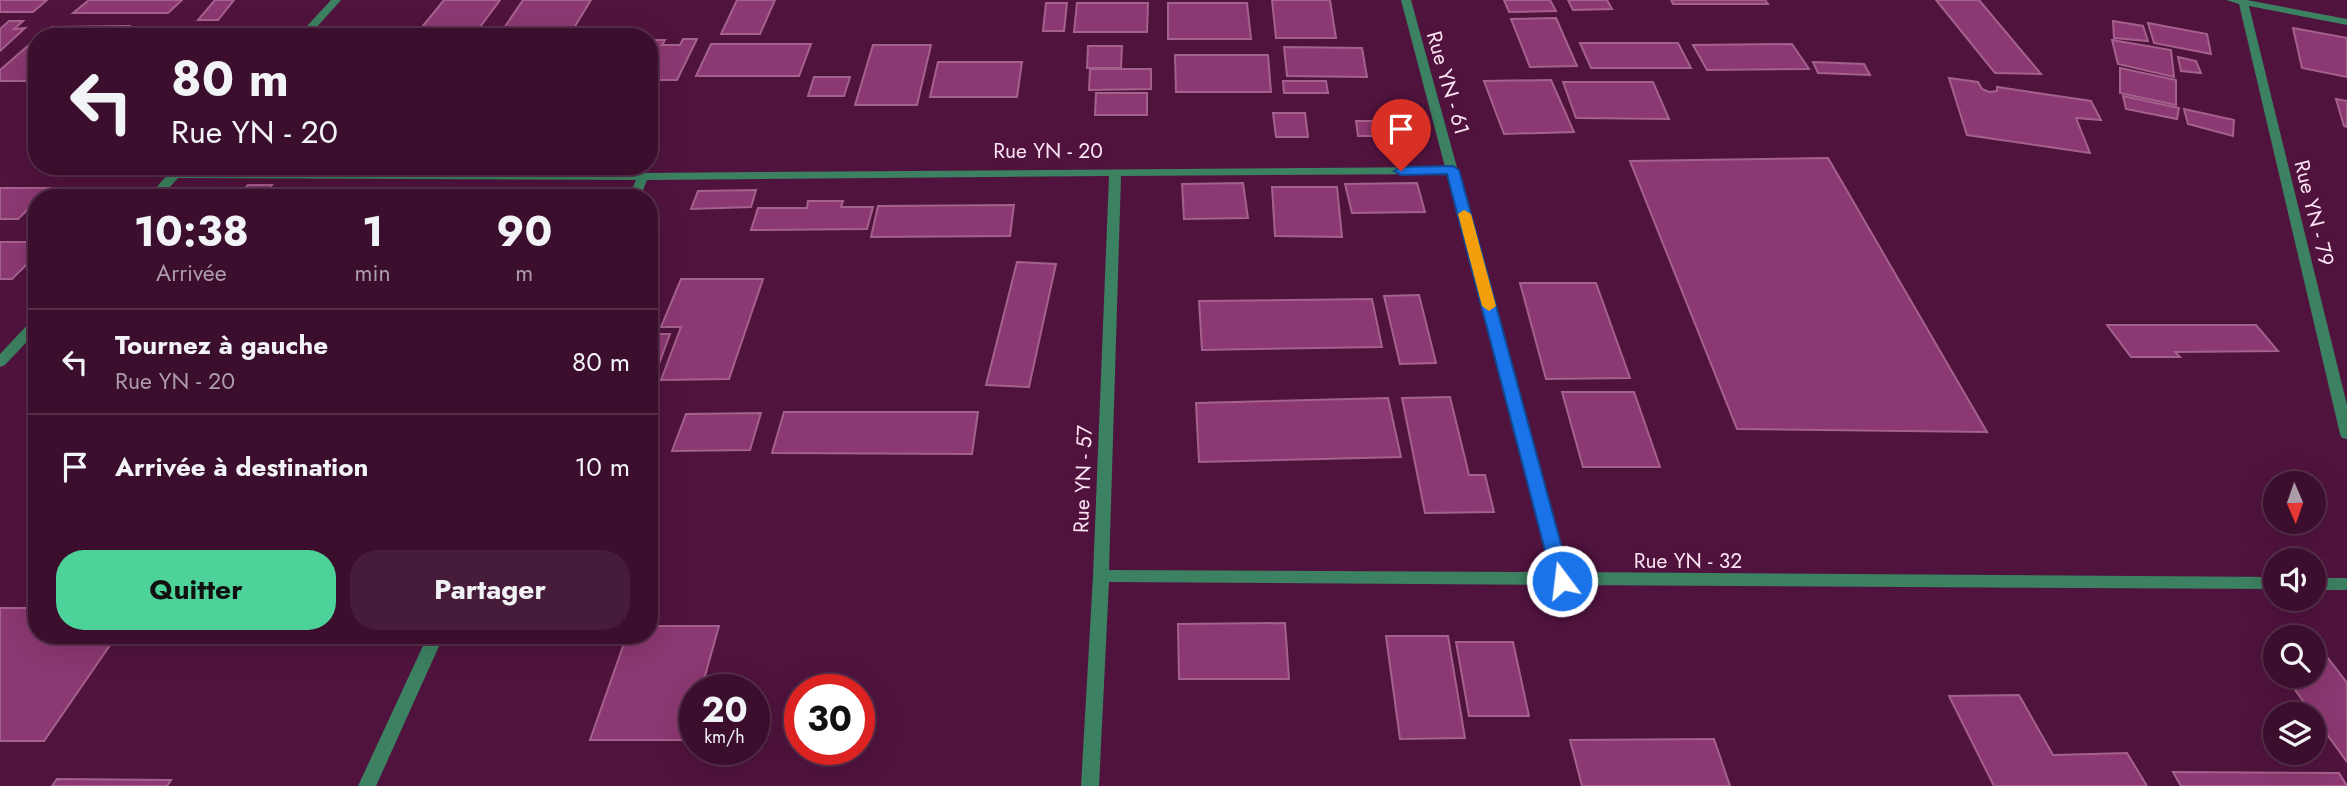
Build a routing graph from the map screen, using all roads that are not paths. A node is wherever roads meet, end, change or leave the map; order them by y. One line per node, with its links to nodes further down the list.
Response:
1 (336, 0): 5 (street)
2 (1406, 0): 6 (street, Rue YN - 61)
3 (2237, 1): 4 (street); 15 (street, Rue YN - 79)
4 (2347, 22)
5 (310, 28)
6 (1453, 170): 7 (street, Rue YN - 20); 17 (street, Rue YN - 61)
7 (1115, 173): 10 (street, Rue YN - 20); 16 (street, Rue YN - 57)
8 (174, 175): 11 (street)
9 (510, 175): 10 (street, Rue YN - 20)
10 (643, 177): 12 (street)
11 (161, 189)
12 (638, 189)
13 (28, 332): 14 (street)
14 (0, 362)
15 (2347, 433)
16 (1101, 576): 17 (street, Rue YN - 32); 23 (street, Rue YN - 57)
17 (1562, 581): 18 (street, Rue YN - 32)
18 (2263, 583)
19 (2326, 584): 20 (street)
20 (2347, 584)
21 (432, 644): 22 (street)
22 (367, 786)
23 (1090, 786)

